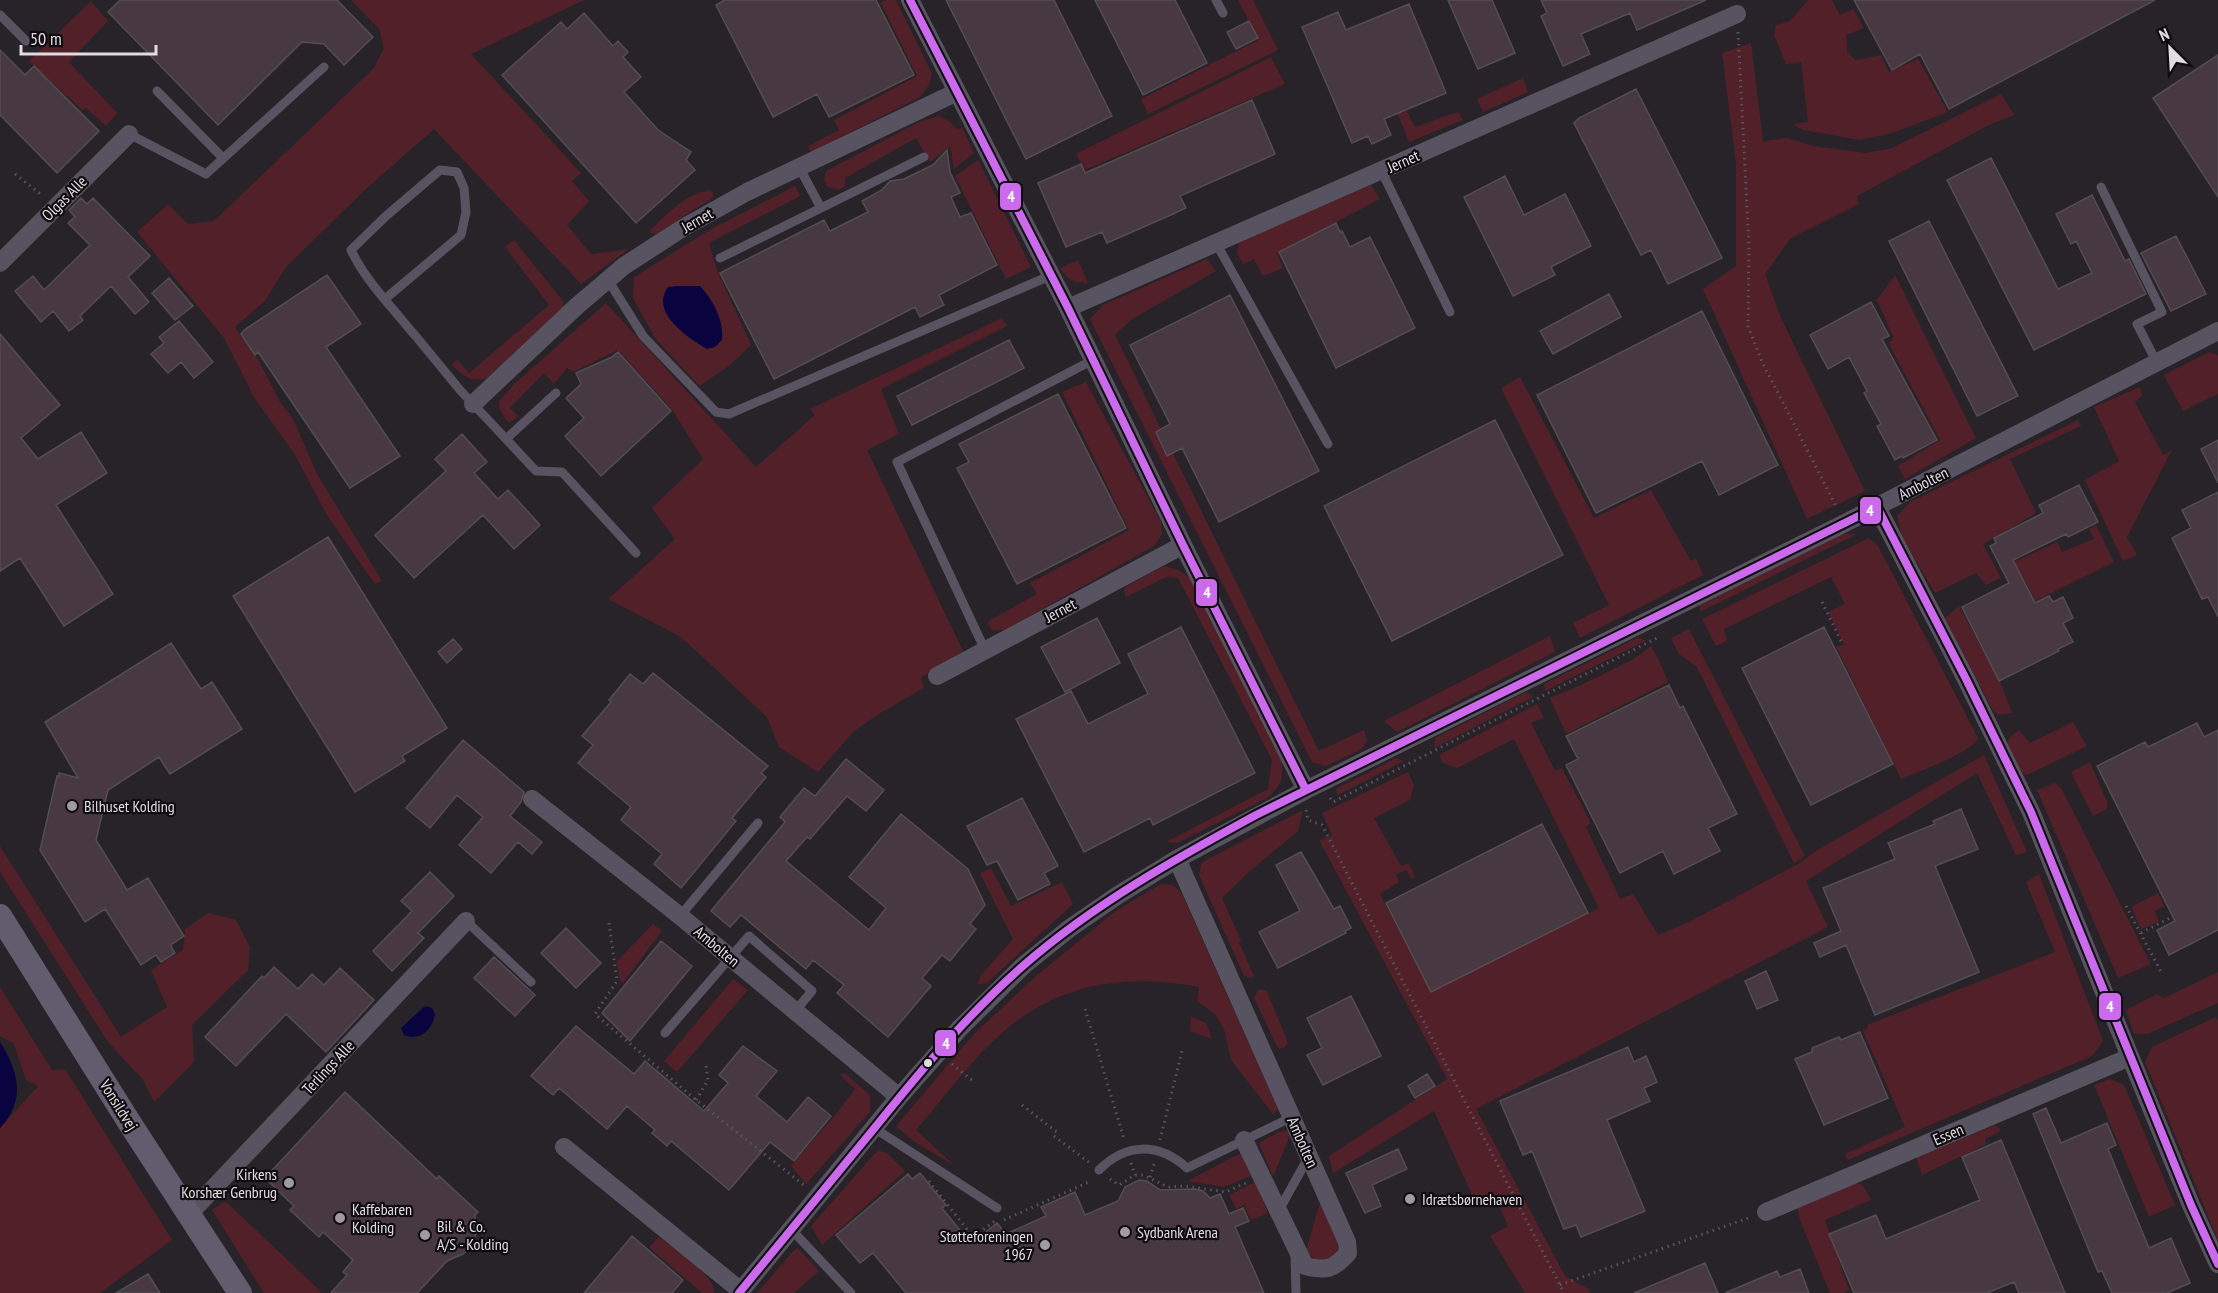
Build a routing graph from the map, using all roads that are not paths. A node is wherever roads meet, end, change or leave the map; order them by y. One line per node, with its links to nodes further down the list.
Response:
1 (910, 0): 9 (street)
2 (1216, 0): 3 (lane)
3 (1223, 13)
4 (1737, 14): 14 (street, Jernet)
5 (0, 15): 6 (lane)
6 (26, 41)
7 (324, 68): 12 (lane)
8 (157, 91): 12 (lane)
9 (957, 92): 13 (street, Jernet); 20 (street)
10 (129, 134): 12 (lane); 19 (street, Olgas Alle)
11 (924, 157): 16 (lane)
12 (223, 158)
13 (799, 167): 16 (lane); 21 (street, Jernet)
14 (1381, 170): 17 (street, Jernet); 24 (lane)
15 (2101, 187): 27 (lane)
16 (820, 208): 18 (lane)
17 (1216, 243): 23 (street, Jernet); 31 (lane)
18 (720, 258)
19 (0, 263)
20 (1052, 275): 21 (lane); 23 (street)
21 (608, 280): 29 (street, Jernet)
22 (385, 299): 22 (lane); 29 (lane)
23 (1068, 308): 26 (street)
24 (1450, 312)
25 (2218, 331): 27 (street, Ambolten)
26 (1094, 360): 33 (street); 35 (lane)
27 (2157, 363): 32 (street, Ambolten)
28 (556, 393): 30 (lane)
29 (473, 404): 30 (lane)
30 (504, 436): 34 (lane)
31 (1328, 444)
32 (1877, 507): 37 (street, Ambolten); 48 (street)
33 (1183, 545): 35 (street, Jernet); 37 (street)
34 (636, 553)
35 (985, 650): 36 (street, Jernet)
36 (937, 676)
37 (1313, 787): 40 (street, Ambolten)
38 (532, 799): 42 (street, Ambolten)
39 (758, 823): 42 (lane)
40 (1176, 859): 49 (street, Ambolten); 50 (street, Ambolten)
41 (0, 916): 59 (main road, Vonsildvej)
42 (680, 916): 44 (street, Ambolten)
43 (466, 921): 45 (lane); 59 (street, Terlings Alle)
44 (731, 958): 46 (street, Ambolten); 46 (lane); 47 (lane)
45 (531, 982)
46 (795, 1011): 49 (street, Ambolten)
47 (665, 1034)
48 (2130, 1057): 58 (street, Essen); 62 (street)
49 (900, 1098): 51 (street, Ambolten)
50 (1292, 1117): 52 (lane); 54 (street, Ambolten)
51 (874, 1128): 56 (lane); 60 (street, Ambolten)
52 (1244, 1140): 55 (lane); 57 (street, Ambolten)
53 (564, 1147): 63 (street, Ambolten)
54 (1309, 1156): 57 (lane); 61 (street, Ambolten)
55 (1102, 1172)
56 (997, 1208)
57 (1278, 1212): 61 (street, Ambolten)
58 (1766, 1212)
59 (190, 1214): 64 (main road, Vonsildvej)
60 (791, 1229): 63 (street, Ambolten); 65 (lane)
61 (1295, 1247): 66 (lane)
62 (2218, 1264)
63 (740, 1292)
64 (240, 1293)
65 (851, 1293)
66 (1296, 1293)

